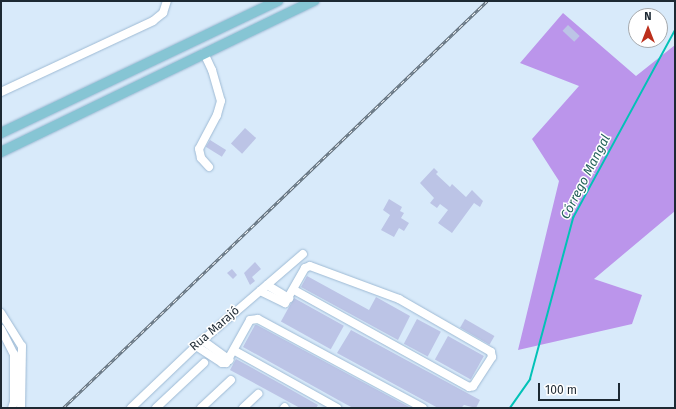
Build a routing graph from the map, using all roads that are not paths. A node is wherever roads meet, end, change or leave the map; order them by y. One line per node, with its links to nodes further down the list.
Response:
1 (167, 1): 9 (street)
2 (278, 1): 4 (main road)
3 (314, 1): 5 (main road)
4 (228, 24): 5 (main road); 7 (main road)
5 (235, 37): 6 (main road)
6 (204, 53): 8 (main road); 12 (street)
7 (135, 69): 8 (main road); 10 (main road)
8 (143, 82): 11 (main road)
9 (1, 92)
10 (1, 133)
11 (1, 152)
12 (210, 167)
13 (303, 254): 14 (street, Rua Marajó)
14 (263, 288): 15 (street); 18 (street, Rua Marajó)
15 (294, 290): 15 (street)
16 (1, 313): 25 (street)
17 (1, 329): 24 (street)
18 (199, 343): 19 (street); 23 (street, Rua Marajó)
19 (235, 351): 29 (street); 30 (street)
20 (204, 363): 26 (street)
21 (231, 380): 27 (street)
22 (258, 394): 28 (street)
23 (136, 406)
24 (12, 408)
25 (21, 408)
26 (156, 408)
27 (201, 408)
28 (243, 408)
29 (337, 408)
30 (423, 408)

